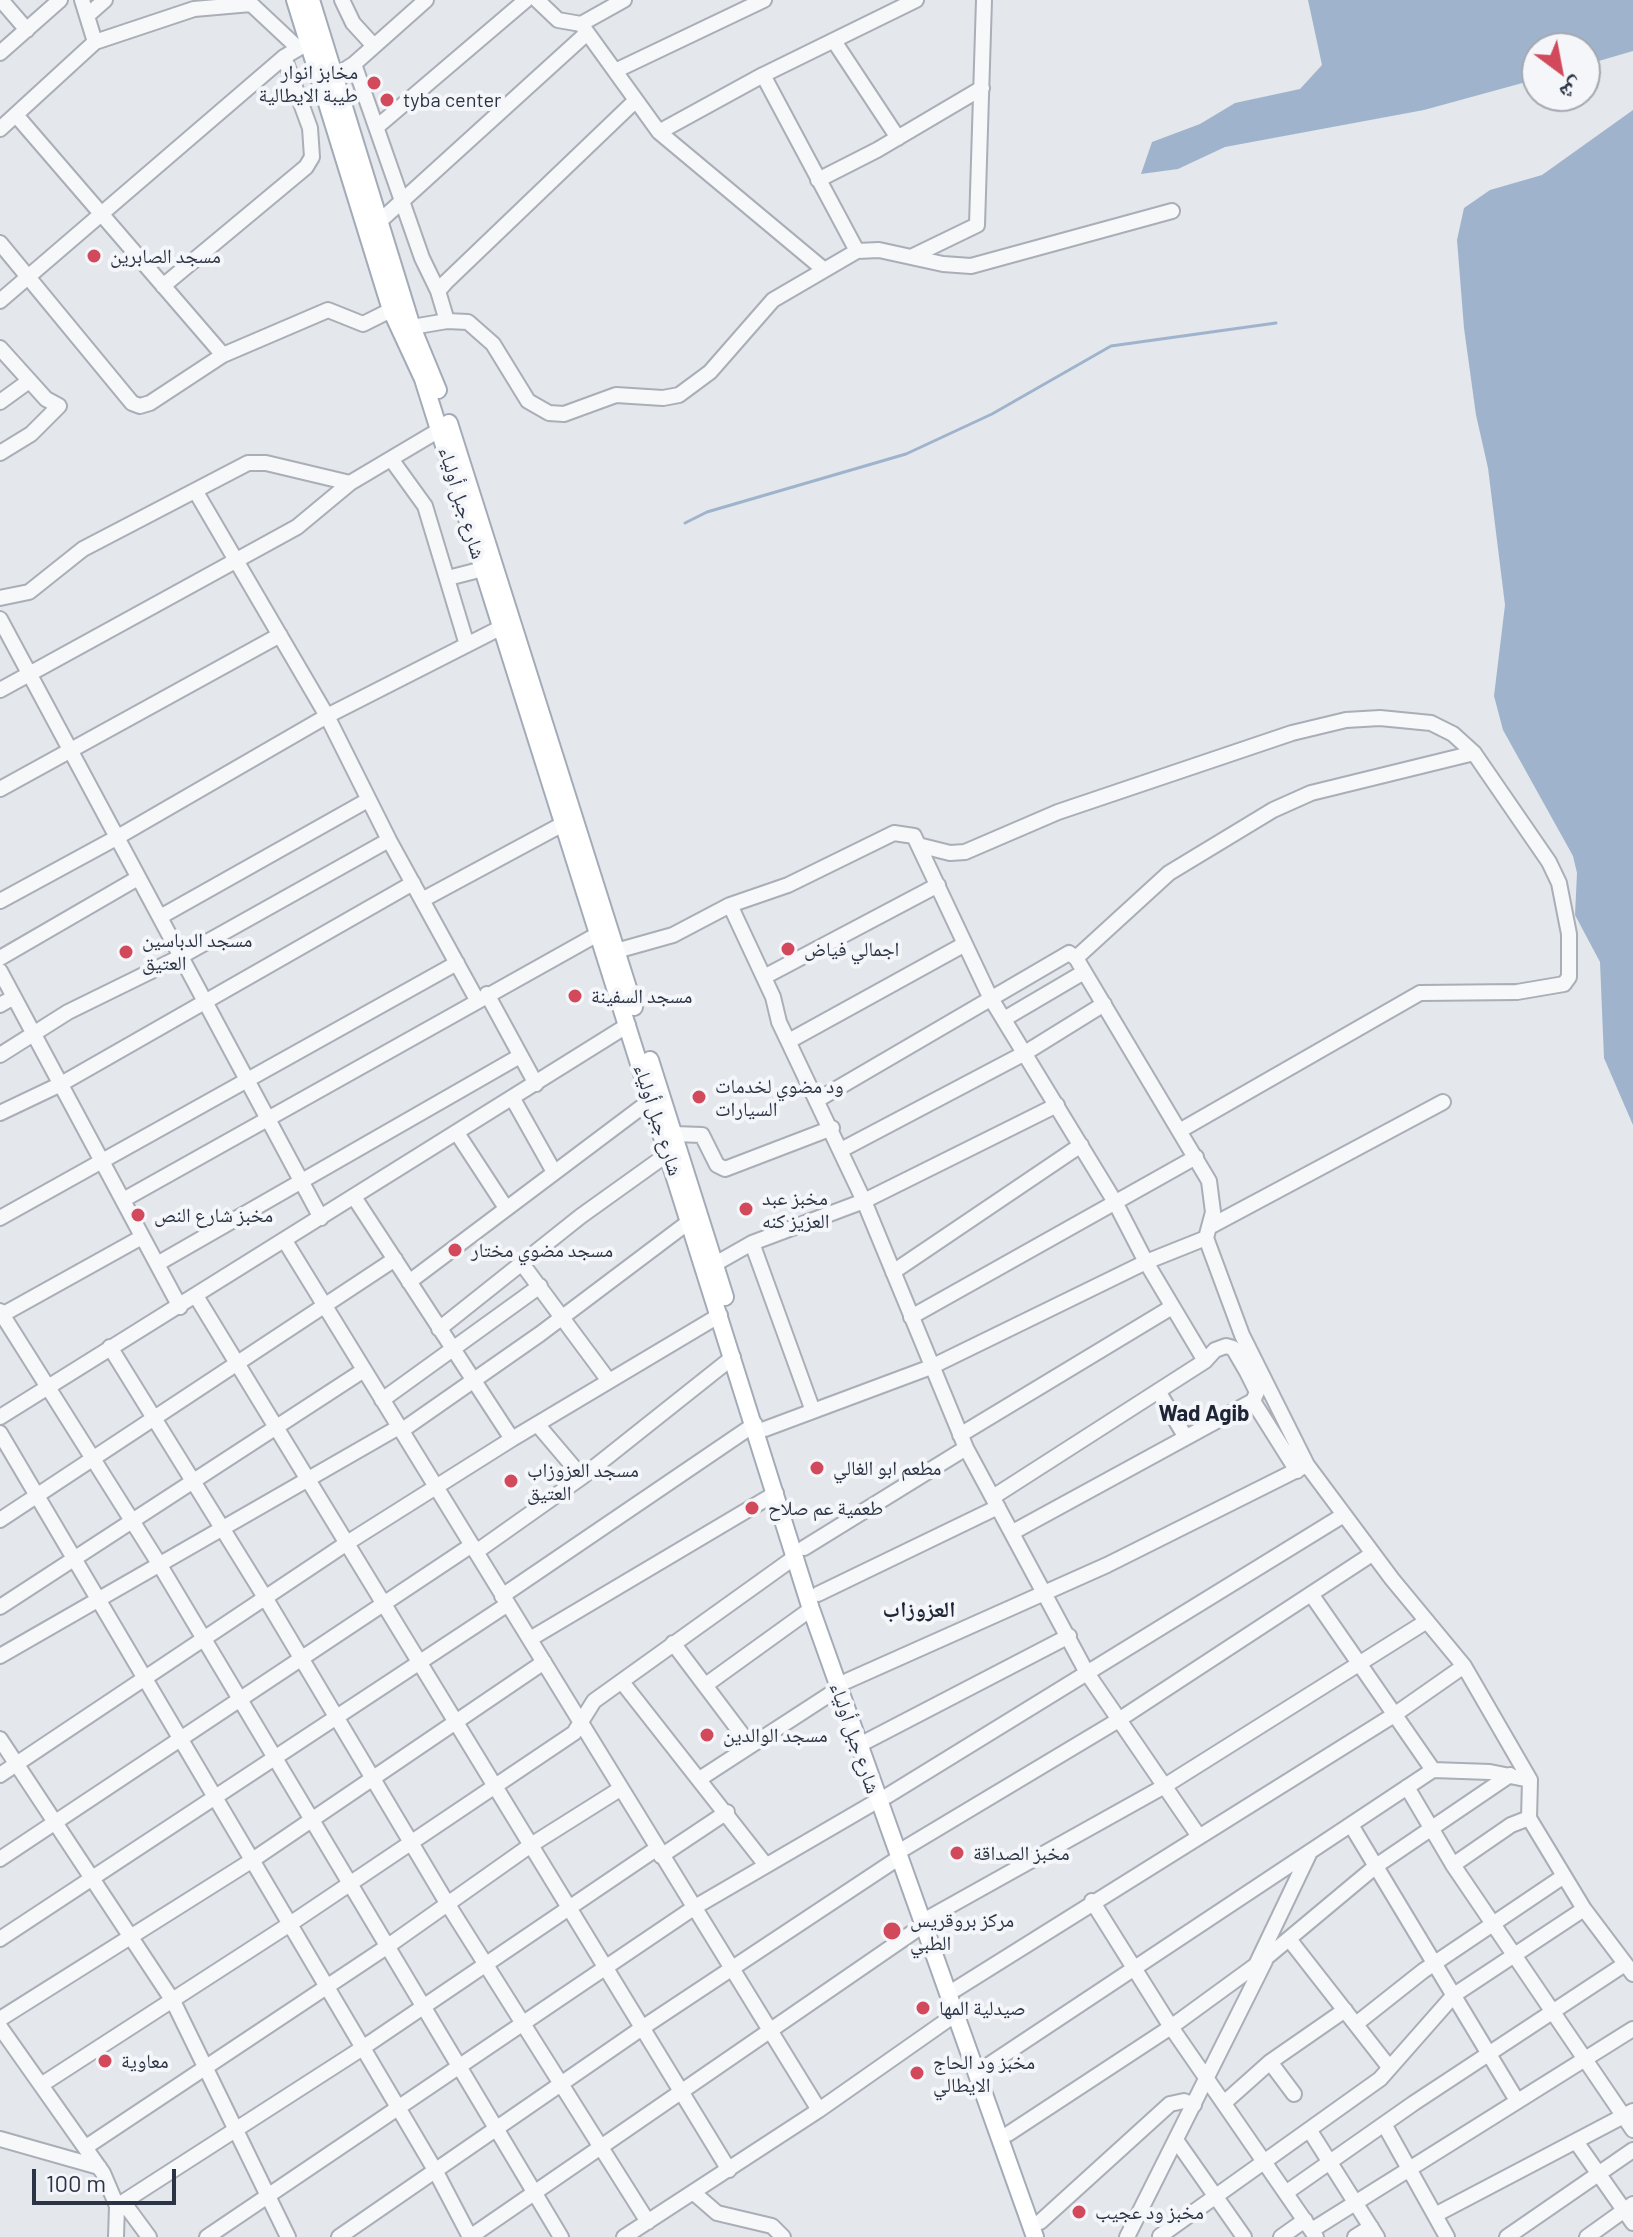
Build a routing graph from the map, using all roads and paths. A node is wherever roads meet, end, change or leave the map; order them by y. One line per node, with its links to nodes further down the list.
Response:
1 (1, 0): 19 (street)
2 (60, 0): 19 (street)
3 (82, 0): 17 (street)
4 (105, 0): 17 (street)
5 (295, 0): 20 (main road, شارع جبل أولياء)
6 (311, 0): 20 (main road, شارع جبل أولياء)
7 (342, 0): 23 (street)
8 (426, 0): 23 (street)
9 (526, 0): 33 (street)
10 (537, 0): 18 (street)
11 (764, 0): 27 (street)
12 (916, 0): 21 (street)
13 (984, 0): 30 (street)
14 (621, 1): 18 (street)
15 (191, 4): 16 (street); 22 (street)
16 (263, 7): 20 (street)
17 (88, 15): 22 (street)
18 (584, 28): 27 (street); 38 (street)
19 (27, 30): 24 (street)
20 (309, 41): 25 (street); 29 (main road, شارع جبل أولياء); 50 (main road, شارع جبل أولياء)
21 (834, 41): 28 (street); 36 (street)
22 (95, 42): 32 (street)
23 (374, 46): 26 (street)
24 (0, 53)
25 (284, 57): 40 (street); 47 (street)
26 (354, 64): 29 (street); 33 (street)
27 (615, 71): 31 (street)
28 (763, 75): 35 (street); 37 (street)
29 (335, 76): 41 (main road, شارع جبل أولياء)
30 (982, 88): 36 (street); 44 (street)
31 (635, 101): 35 (street); 48 (street)
32 (16, 115): 34 (street); 40 (street)
33 (378, 126): 38 (street)
34 (0, 129)
35 (659, 132): 45 (street)
36 (898, 138): 37 (street)
37 (818, 180): 43 (street)
38 (402, 202): 41 (street); 48 (street)
39 (1172, 211): 44 (street)
40 (100, 215): 46 (street); 47 (street)
41 (380, 221): 52 (main road, شارع جبل أولياء)
42 (0, 243): 46 (street)
43 (857, 251): 44 (street); 45 (street)
44 (913, 256)
45 (822, 268): 51 (street)
46 (29, 276): 49 (street); 54 (street)
47 (163, 286): 54 (street)
48 (438, 291): 51 (street)
49 (0, 301)
50 (391, 310): 54 (street); 57 (main road, شارع جبل أولياء)
51 (447, 321): 52 (street)
52 (412, 327): 57 (main road, شارع جبل أولياء)
53 (0, 348): 55 (street)
54 (223, 355)
55 (29, 381): 56 (street); 58 (street)
56 (0, 402)
57 (444, 427): 59 (street); 63 (main road, شارع جبل أولياء); 90 (main road, شارع جبل أولياء)
58 (0, 453)
59 (391, 459): 60 (street); 64 (street)
60 (350, 483): 61 (street); 62 (street)
61 (196, 492): 62 (street); 65 (street)
62 (237, 560): 68 (street); 70 (street)
63 (483, 569): 64 (street); 67 (main road, شارع جبل أولياء)
64 (448, 578): 69 (street)
65 (0, 598)
66 (0, 619): 70 (street)
67 (502, 627): 69 (street); 77 (main road, شارع جبل أولياء)
68 (280, 635): 72 (street); 73 (street)
69 (467, 645): 72 (street)
70 (31, 673): 71 (street); 73 (street)
71 (0, 690)
72 (327, 716): 76 (street); 78 (street)
73 (71, 751): 75 (street); 78 (street)
74 (1474, 753): 80 (street); 93 (street); 122 (street)
75 (0, 789)
76 (368, 800): 79 (street); 87 (street)
77 (563, 824): 84 (street); 88 (main road, شارع جبل أولياء)
78 (116, 838): 81 (street); 85 (street)
79 (389, 840): 82 (street); 91 (street)
80 (922, 846): 83 (street); 86 (street)
81 (138, 878): 87 (street); 92 (street)
82 (413, 883): 84 (street); 101 (street)
83 (938, 885): 89 (street); 97 (street)
84 (422, 900): 94 (street)
85 (0, 901)
86 (730, 905): 90 (street); 97 (street)
87 (160, 917): 91 (street)
88 (598, 934): 99 (street); 105 (main road, شارع جبل أولياء)
89 (965, 944): 100 (street); 107 (street)
90 (616, 951): 124 (main road, شارع جبل أولياء)
91 (180, 957): 101 (street); 106 (street)
92 (0, 958)
93 (1076, 958): 96 (street); 100 (street)
94 (457, 963): 99 (street); 111 (street)
95 (0, 971): 98 (street)
96 (1084, 972): 102 (street); 104 (street)
97 (764, 977): 107 (street)
98 (14, 997): 103 (street); 106 (street)
99 (482, 997): 110 (street); 120 (street)
100 (990, 997): 104 (street); 115 (street)
101 (204, 1001): 111 (street); 112 (street)
102 (1104, 1004): 108 (street); 122 (street)
103 (0, 1005)
104 (1004, 1019): 108 (street)
105 (628, 1025): 113 (street); 116 (main road, شارع جبل أولياء)
106 (33, 1035): 109 (street); 112 (street)
107 (789, 1041): 115 (street)
108 (1025, 1053): 118 (street); 126 (street)
109 (0, 1055)
110 (520, 1056): 113 (street); 131 (street)
111 (247, 1080): 120 (street); 129 (street)
112 (61, 1084): 119 (street); 129 (street)
113 (536, 1084): 114 (street)
114 (513, 1099): 123 (street); 130 (street)
115 (819, 1099): 121 (street)
116 (651, 1100): 127 (main road, شارع جبل أولياء); 130 (street)
117 (1443, 1102): 140 (street)
118 (1057, 1105): 125 (street); 134 (street)
119 (0, 1113)
120 (269, 1119): 131 (street); 133 (street)
121 (832, 1128): 124 (street); 126 (street)
122 (1181, 1130): 128 (street)
123 (457, 1133): 132 (street); 136 (street)
124 (674, 1134): 147 (main road, شارع جبل أولياء)
125 (1081, 1145): 135 (street); 149 (street)
126 (841, 1150): 134 (street)
127 (669, 1153): 139 (main road, شارع جبل أولياء); 148 (street)
128 (1196, 1157): 135 (street); 140 (street)
129 (103, 1163): 133 (street); 137 (street)
130 (554, 1172): 136 (street)
131 (300, 1180): 138 (street); 146 (street)
132 (354, 1197): 138 (street); 144 (street)
133 (123, 1200): 141 (street)
134 (864, 1201): 143 (street); 149 (street)
135 (1115, 1202): 145 (street); 160 (street)
136 (506, 1208): 151 (street)
137 (0, 1218)
138 (321, 1218): 142 (street)
139 (690, 1221): 158 (main road, شارع جبل أولياء); 159 (street)
140 (1208, 1232): 145 (street); 150 (street)
141 (142, 1237): 146 (street); 157 (street)
142 (285, 1241): 153 (street); 156 (street)
143 (752, 1243): 147 (street); 176 (street)
144 (395, 1259): 151 (street); 156 (street)
145 (1146, 1262): 155 (street); 167 (street)
146 (157, 1264): 154 (street)
147 (715, 1264): 169 (main road, شارع جبل أولياء)
148 (523, 1265): 152 (street); 161 (street)
149 (893, 1272): 160 (street)
150 (1220, 1277): 165 (street); 188 (street)
151 (409, 1282): 161 (street)
152 (540, 1286): 159 (street); 163 (street)
153 (196, 1296): 154 (street); 166 (street)
154 (180, 1307): 162 (street)
155 (1172, 1307): 165 (street); 186 (street)
156 (325, 1308): 166 (street); 168 (street)
157 (1, 1314): 172 (street)
158 (720, 1315): 164 (main road, شارع جبل أولياء); 171 (street)
159 (562, 1317): 170 (street); 171 (street)
160 (911, 1317): 167 (street)
161 (439, 1329): 163 (street)
162 (110, 1347): 172 (street); 178 (street)
163 (452, 1350): 170 (street); 174 (street)
164 (733, 1357): 169 (main road, شارع جبل أولياء); 190 (street)
165 (1203, 1359): 173 (street); 175 (street)
166 (239, 1365): 178 (street); 180 (street)
167 (931, 1367): 176 (street); 186 (street)
168 (364, 1370): 174 (street); 180 (street)
169 (744, 1376): 181 (main road, شارع جبل أولياء)
170 (472, 1381): 182 (street); 185 (street)
171 (609, 1381): 179 (street)
172 (48, 1386): 177 (street); 187 (street)
173 (1158, 1391): 184 (street); 195 (street)
174 (382, 1400): 182 (street)
175 (1253, 1401): 184 (street); 188 (street)
176 (813, 1411): 181 (street)
177 (0, 1417)
178 (154, 1419): 187 (street); 191 (street)
179 (537, 1424): 185 (street); 190 (street)
180 (276, 1426): 189 (street); 191 (street)
181 (760, 1426): 193 (main road, شارع جبل أولياء); 203 (main road, شارع جبل أولياء); 211 (street)
182 (400, 1429): 189 (street); 192 (street)
183 (0, 1433): 194 (street)
184 (1185, 1436): 200 (street)
185 (512, 1439): 192 (street)
186 (963, 1442): 195 (street); 203 (street)
187 (95, 1460): 194 (street); 198 (street)
188 (1302, 1468): 196 (street); 207 (street)
189 (308, 1477): 199 (street); 201 (street)
190 (582, 1477): 202 (street)
191 (191, 1480): 198 (street); 199 (street)
192 (436, 1487): 201 (street); 202 (street)
193 (776, 1493): 203 (main road, شارع جبل أولياء); 217 (street)
194 (36, 1495): 197 (street); 205 (street)
195 (996, 1502): 200 (street); 212 (street)
196 (1342, 1516): 204 (street); 226 (street)
197 (0, 1520)
198 (133, 1521): 205 (street); 206 (street)
199 (220, 1527): 206 (street); 210 (street)
200 (1013, 1532): 207 (street)
201 (347, 1543): 210 (street); 213 (street)
202 (474, 1548): 211 (street); 213 (street)
203 (800, 1552): 212 (main road, شارع جبل أولياء); 219 (street)
204 (1372, 1554): 208 (street); 215 (street)
205 (73, 1559): 209 (street); 214 (street)
206 (158, 1562): 209 (street); 218 (street)
207 (1045, 1591): 216 (street); 230 (street)
208 (1311, 1594): 224 (street); 234 (street)
209 (97, 1598): 220 (street); 227 (street)
210 (266, 1599): 218 (street); 221 (street)
211 (505, 1600): 217 (street); 222 (street)
212 (815, 1602): 229 (street); 230 (main road, شارع جبل أولياء)
213 (385, 1603): 221 (street); 222 (street)
214 (0, 1607)
215 (1427, 1621): 224 (street); 225 (street)
216 (1069, 1636): 226 (street); 239 (street)
217 (530, 1639): 223 (street)
218 (204, 1640): 227 (street); 231 (street)
219 (673, 1643): 228 (street); 229 (street)
220 (0, 1656)
221 (300, 1657): 231 (street); 233 (street)
222 (419, 1662): 233 (street); 235 (street)
223 (544, 1662): 235 (street); 236 (street)
224 (1359, 1665): 232 (street); 250 (street)
225 (1464, 1666): 232 (street); 248 (street)
226 (1087, 1673): 234 (street); 254 (street)
227 (145, 1681): 238 (street); 242 (street)
228 (622, 1682): 236 (street); 246 (street)
229 (707, 1684): 240 (street)
230 (843, 1685): 239 (main road, شارع جبل أولياء); 240 (street); 254 (main road, شارع جبل أولياء)
231 (238, 1697): 238 (street); 241 (street)
232 (1394, 1715): 243 (street); 261 (street)
233 (335, 1717): 241 (street); 247 (street)
234 (1117, 1721): 250 (street); 266 (street)
235 (457, 1723): 247 (street); 249 (street)
236 (581, 1724): 249 (street); 252 (street)
237 (0, 1739): 242 (street)
238 (178, 1739): 253 (street); 258 (street)
239 (867, 1741): 254 (main road, شارع جبل أولياء)
240 (750, 1745): 246 (street)
241 (275, 1758): 253 (street); 257 (street)
242 (15, 1764): 244 (street); 258 (street)
243 (1433, 1770): 245 (street); 251 (street)
244 (0, 1775)
245 (1510, 1775): 248 (street); 260 (street)
246 (701, 1778): 255 (street)
247 (373, 1780): 257 (street); 262 (street)
248 (1530, 1780): 256 (street)
249 (496, 1786): 262 (street); 263 (street)
250 (1163, 1787): 261 (street); 280 (street)
251 (1407, 1787): 259 (street); 260 (street)
252 (620, 1789): 263 (street); 265 (street)
253 (215, 1798): 268 (street); 273 (street)
254 (882, 1798): 266 (main road, شارع جبل أولياء); 269 (street)
255 (727, 1812): 265 (street); 269 (street)
256 (1529, 1818): 270 (street); 272 (street)
257 (312, 1820): 268 (street); 274 (street)
258 (55, 1823): 267 (street); 273 (street)
259 (1351, 1825): 264 (street); 271 (street)
260 (1430, 1827): 270 (street); 271 (street)
261 (1198, 1835): 275 (street)
262 (411, 1844): 274 (street); 276 (street)
263 (531, 1845): 276 (street); 277 (street)
264 (1311, 1851): 289 (street); 293 (street)
265 (659, 1852): 277 (street); 278 (street)
266 (901, 1853): 280 (main road, شارع جبل أولياء); 292 (street)
267 (0, 1859)
268 (251, 1861): 281 (street); 283 (street)
269 (765, 1864): 278 (street)
270 (1453, 1865): 282 (street)
271 (1376, 1866): 285 (street); 290 (street)
272 (1564, 1876): 279 (street); 282 (street)
273 (92, 1880): 283 (street); 284 (street)
274 (350, 1883): 281 (street); 286 (street)
275 (1092, 1901): 293 (street); 296 (street)
276 (447, 1903): 286 (street); 288 (street)
277 (568, 1907): 288 (street); 291 (street)
278 (695, 1907): 291 (street); 292 (street)
279 (1584, 1909): 287 (street); 294 (street)
280 (926, 1921): 296 (main road, شارع جبل أولياء); 301 (main road, شارع جبل أولياء); 308 (street)
281 (290, 1924): 295 (street); 298 (street)
282 (1494, 1926): 287 (street); 290 (street)
283 (131, 1937): 298 (street); 303 (street)
284 (0, 1939)
285 (1289, 1939): 289 (street); 300 (street)
286 (388, 1946): 295 (street); 299 (street)
287 (1514, 1954): 297 (street); 302 (street)
288 (485, 1962): 299 (street); 304 (street)
289 (1261, 1962): 306 (street); 319 (street)
290 (1435, 1963): 297 (street); 305 (street)
291 (606, 1967): 304 (street); 307 (street)
292 (733, 1968): 307 (street); 308 (street)
293 (1134, 1969): 306 (street); 317 (street)
294 (1629, 1969): 302 (street)
295 (325, 1987): 311 (street); 318 (street)
296 (956, 1989): 301 (main road, شارع جبل أولياء)
297 (1454, 1995): 312 (street); 316 (street)
298 (173, 2001): 318 (street); 321 (street)
299 (423, 2006): 311 (street); 315 (street)
300 (1345, 2010): 305 (street); 314 (street)
301 (958, 2012): 317 (main road, شارع جبل أولياء); 328 (street); 360 (main road, شارع جبل أولياء)
302 (1552, 2012): 312 (street); 313 (street)
303 (0, 2019)
304 (522, 2022): 315 (street); 320 (street)
305 (1356, 2024): 316 (street)
306 (1171, 2027): 319 (street); 335 (street)
307 (642, 2028): 320 (street); 322 (street)
308 (769, 2029): 322 (street); 328 (street)
309 (1633, 2029): 313 (street)
310 (2, 2035): 321 (street)
311 (361, 2049): 327 (street); 334 (street)
312 (1489, 2053): 324 (street); 330 (street)
313 (1587, 2060): 324 (street); 329 (street)
314 (1270, 2062): 323 (street); 325 (street)
315 (458, 2066): 327 (street); 331 (street)
316 (1389, 2067): 333 (street)
317 (984, 2068): 335 (main road, شارع جبل أولياء)
318 (204, 2070): 334 (street); 339 (street)
319 (1207, 2081): 325 (street); 326 (street)
320 (560, 2084): 331 (street); 340 (street)
321 (41, 2085): 339 (street)
322 (680, 2091): 340 (street); 347 (street)
323 (1294, 2094)
324 (1516, 2099): 345 (street)
325 (1224, 2103): 342 (street)
326 (1194, 2105): 337 (street); 360 (street)
327 (395, 2108): 346 (street); 353 (street)
328 (819, 2110): 347 (street)
329 (1629, 2113): 332 (street); 338 (street)
330 (1384, 2124): 343 (street); 345 (street)
331 (496, 2128): 346 (street); 349 (street)
332 (1633, 2130)
333 (1310, 2131): 342 (street); 343 (street)
334 (234, 2133): 353 (street); 355 (street)
335 (1008, 2134): 360 (main road, شارع جبل أولياء)
336 (0, 2139): 344 (street)
337 (1176, 2140): 352 (street); 362 (street)
338 (1577, 2143): 348 (street); 357 (street)
339 (86, 2147): 344 (street)
340 (598, 2148): 349 (street); 358 (street)
341 (1633, 2150): 348 (street)
342 (1267, 2163): 350 (street); 352 (street)
343 (1331, 2163): 350 (street); 354 (street)
344 (99, 2167): 355 (street)
345 (1410, 2169): 354 (street); 357 (street)
346 (435, 2170): 368 (street); 369 (street)
347 (729, 2170): 351 (street)
348 (1598, 2174): 356 (street); 377 (street)
349 (533, 2192): 369 (street); 370 (street)
350 (1287, 2192): 359 (street)
351 (694, 2193): 358 (street); 372 (street)
352 (1216, 2196): 363 (street); 373 (street)
353 (267, 2197): 366 (street); 367 (street)
354 (1356, 2202): 359 (street); 361 (street)
355 (121, 2204): 364 (street); 365 (street)
356 (1630, 2213): 378 (street)
357 (1435, 2215): 376 (street)
358 (648, 2222): 371 (street)
359 (1311, 2229): 374 (street)
360 (1041, 2232)
361 (1374, 2232): 375 (street)
362 (1129, 2233): 363 (street)
363 (1160, 2236)
364 (116, 2237)
365 (149, 2237)
366 (207, 2237)
367 (288, 2237)
368 (339, 2237)
369 (470, 2237)
370 (561, 2237)
371 (624, 2237)
372 (783, 2237)
373 (1244, 2237)
374 (1281, 2237)
375 (1355, 2237)
376 (1447, 2237)
377 (1507, 2237)
378 (1587, 2237)

